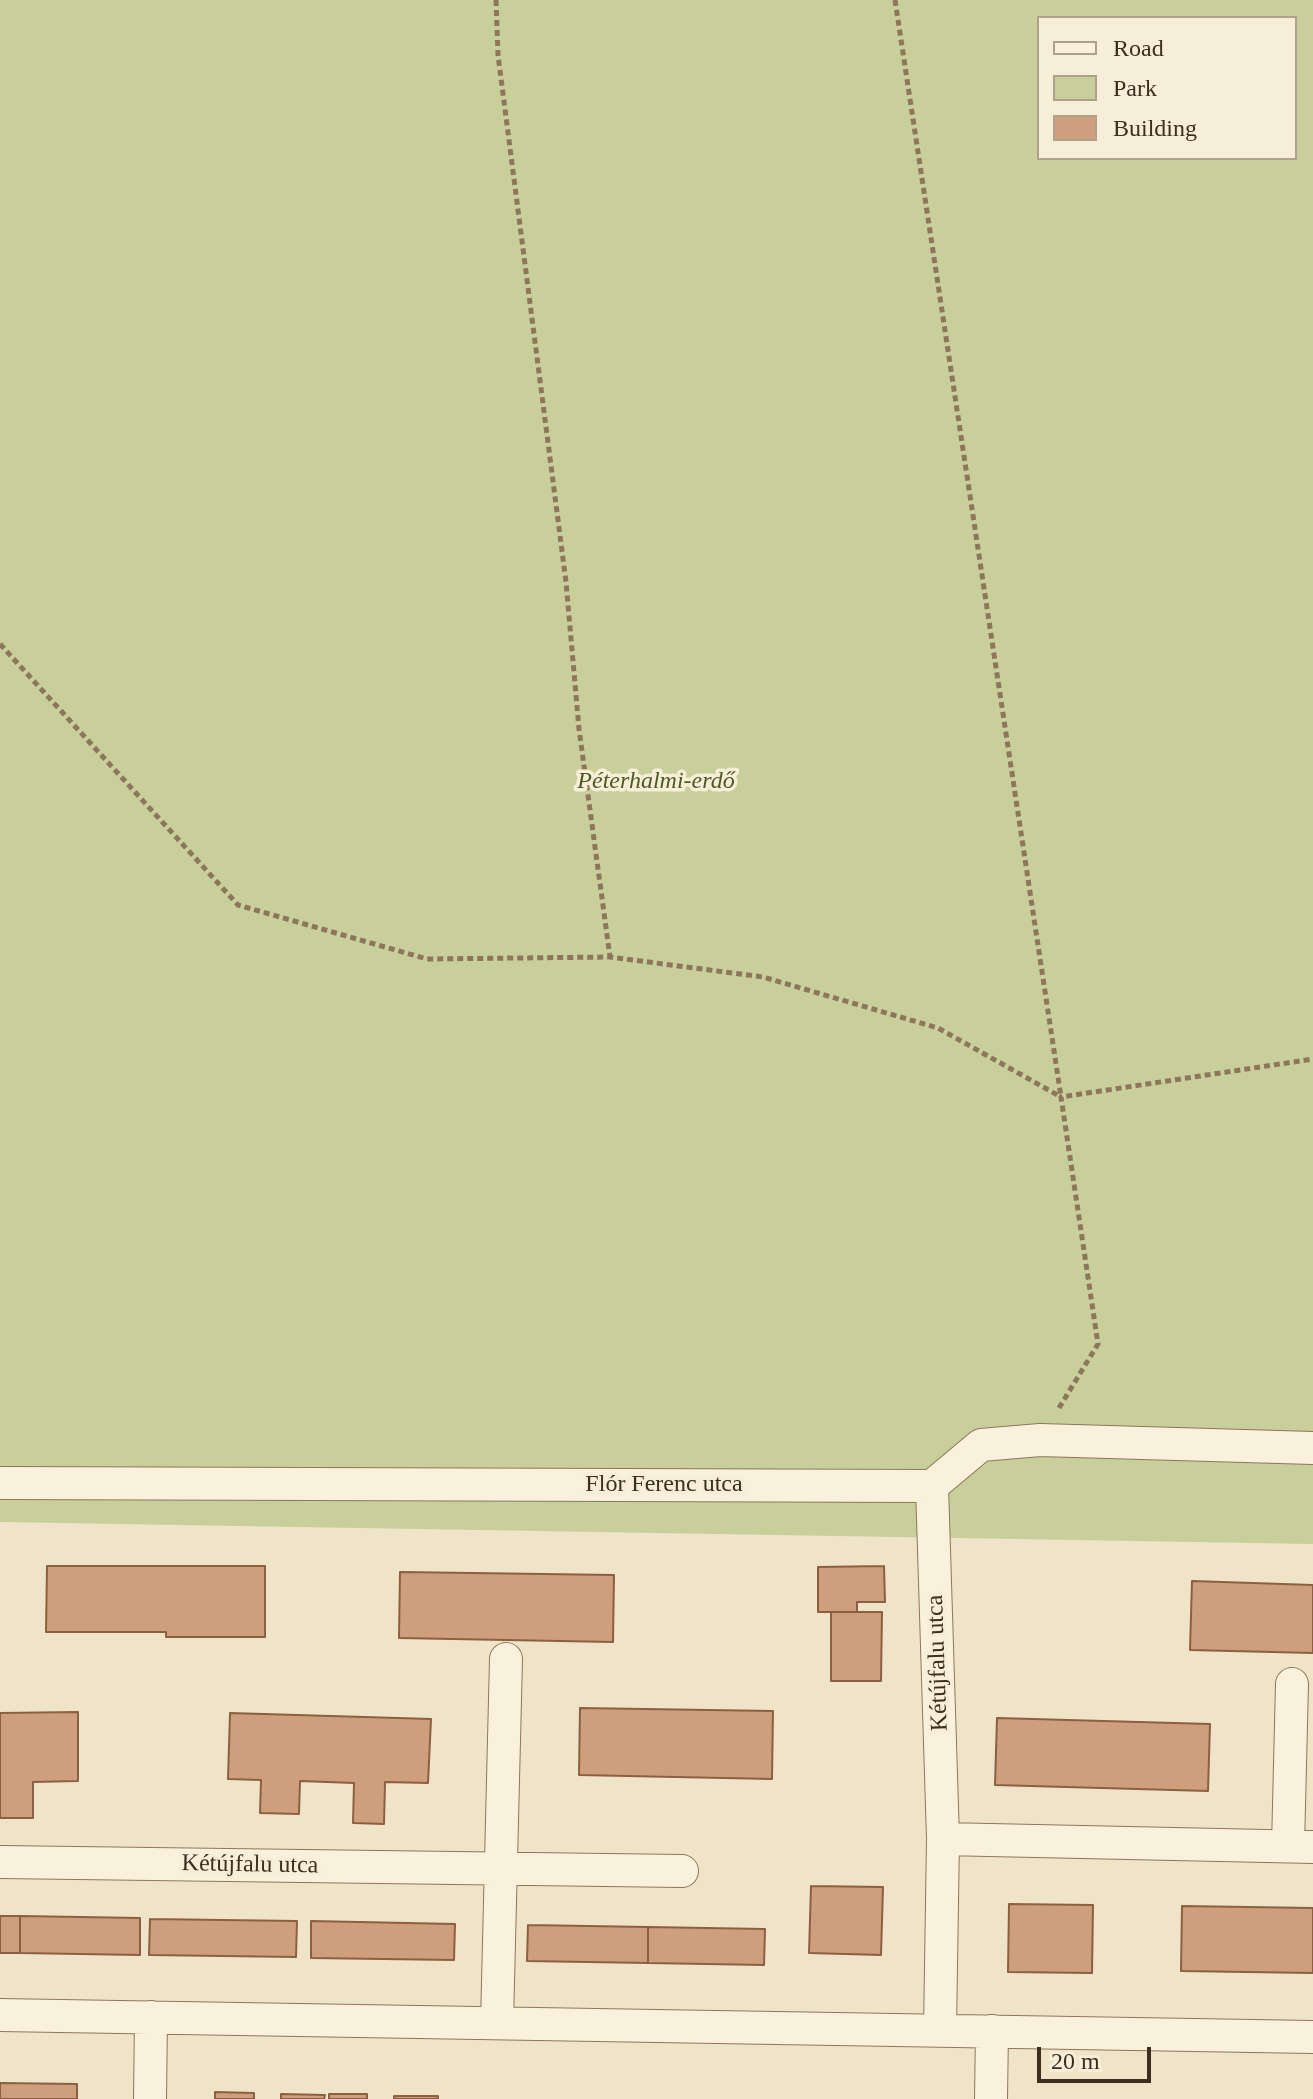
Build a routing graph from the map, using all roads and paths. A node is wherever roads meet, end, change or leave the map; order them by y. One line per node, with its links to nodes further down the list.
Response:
1 (496, 0): 4 (path)
2 (895, 0): 6 (path)
3 (0, 644): 4 (path)
4 (610, 957): 6 (path)
5 (1313, 1059): 6 (path)
6 (1061, 1097): 7 (path)
7 (1040, 1440): 8 (street); 10 (street)
8 (1313, 1448)
9 (0, 1483): 10 (street, Flór Ferenc utca)
10 (932, 1486): 13 (street, Kétújfalu utca)
11 (506, 1659): 16 (street)
12 (1292, 1684): 14 (street)
13 (943, 1839): 14 (street); 21 (street, Kétújfalu utca)
14 (1300, 1847)
15 (0, 1862): 16 (street, Kétújfalu utca)
16 (501, 1868): 17 (street, Kétújfalu utca); 20 (street)
17 (682, 1871)
18 (0, 2015): 19 (street)
19 (151, 2017): 20 (street); 24 (street)
20 (497, 2023): 21 (street)
21 (940, 2030): 22 (street)
22 (992, 2031): 23 (street); 25 (street)
23 (1313, 2037)
24 (150, 2099)
25 (991, 2099)

